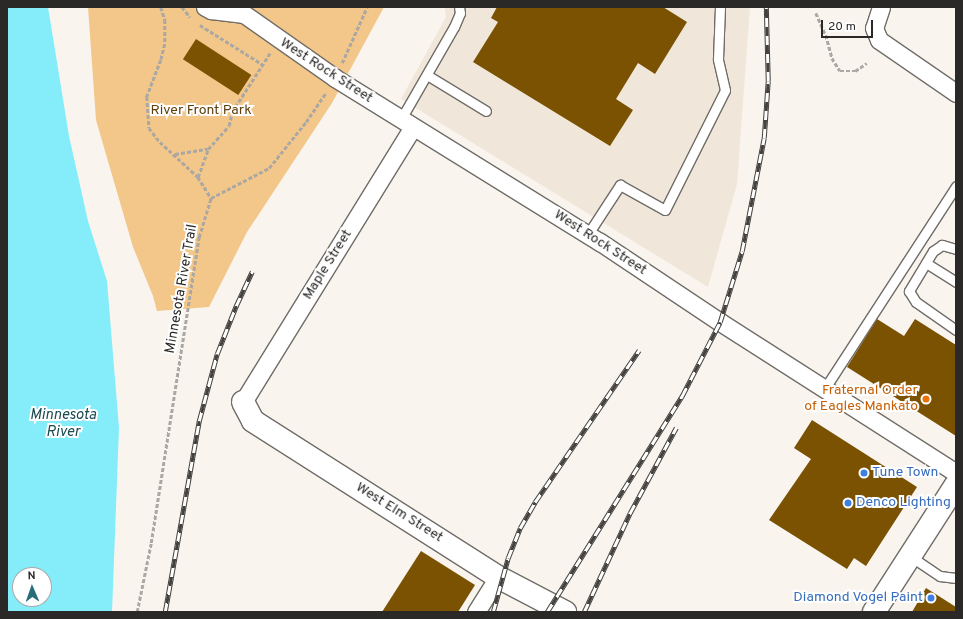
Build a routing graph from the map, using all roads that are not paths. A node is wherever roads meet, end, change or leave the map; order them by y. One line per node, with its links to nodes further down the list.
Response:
1 (205, 7): 5 (street, West Rock Street)
2 (459, 7): 6 (lane)
3 (720, 7): 11 (lane)
4 (881, 7): 7 (street)
5 (244, 11): 9 (street, West Rock Street)
6 (427, 75): 8 (lane); 9 (lane)
7 (956, 93)
8 (486, 111)
9 (407, 123): 11 (street, West Rock Street); 17 (street, Maple Street)
10 (956, 186): 16 (lane)
11 (588, 234): 16 (street, West Rock Street)
12 (956, 249): 13 (lane)
13 (926, 263): 14 (lane); 15 (lane)
14 (956, 282)
15 (956, 330)
16 (825, 388): 18 (street, West Rock Street)
17 (244, 402): 21 (street, West Elm Street)
18 (956, 473)
19 (956, 485): 20 (street)
20 (910, 556): 22 (lane); 25 (street)
21 (498, 576): 23 (street); 24 (street, West Elm Street)
22 (956, 578)
23 (476, 612)
24 (564, 612)
25 (874, 612)

